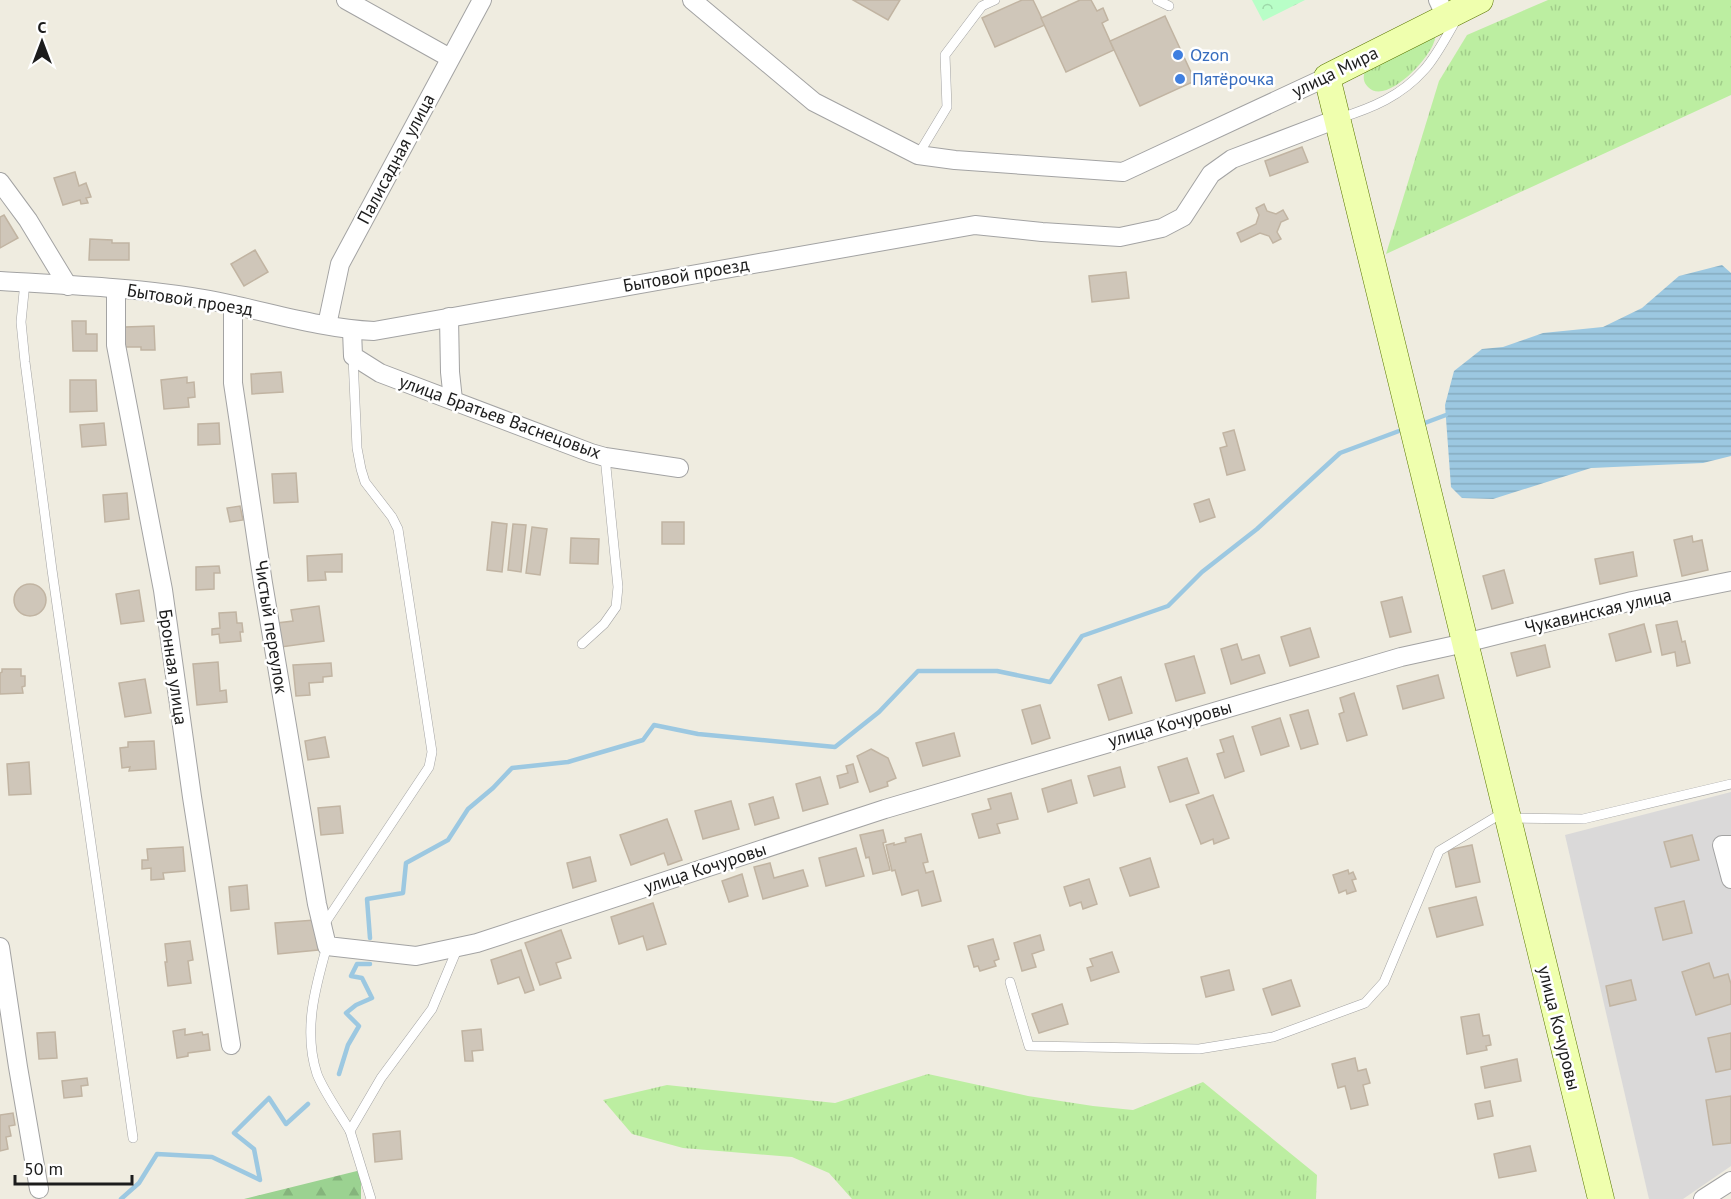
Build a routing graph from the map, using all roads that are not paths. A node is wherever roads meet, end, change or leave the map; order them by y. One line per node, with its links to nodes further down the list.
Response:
1 (346, 0): 8 (street)
2 (482, 0): 8 (street, Палисадная улица)
3 (692, 0): 11 (street)
4 (995, 0): 11 (lane)
5 (1157, 0): 6 (lane)
6 (1169, 6)
7 (1457, 6): 9 (street, улица Мира); 10 (lane)
8 (450, 58): 19 (street, Палисадная улица)
9 (1327, 77): 10 (street); 11 (street, улица Мира)
10 (1337, 119): 18 (street, Бытовой проезд); 27 (street)
11 (918, 155)
12 (0, 182): 15 (street)
13 (0, 281): 14 (street, Бытовой проезд)
14 (25, 282): 15 (street, Бытовой проезд); 39 (lane)
15 (68, 286): 16 (street, Бытовой проезд)
16 (116, 289): 17 (street, Бытовой проезд); 37 (street, Бронная улица)
17 (233, 305): 19 (street, Бытовой проезд); 32 (street, Чистый переулок)
18 (449, 317): 20 (street, Бытовой проезд); 22 (street)
19 (327, 325): 20 (street, Бытовой проезд)
20 (352, 330): 21 (street)
21 (353, 356): 22 (street, улица Братьев Васнецовых); 32 (lane)
22 (453, 400): 23 (street, улица Братьев Васнецовых)
23 (605, 457): 24 (street, улица Братьев Васнецовых); 26 (lane)
24 (679, 468)
25 (1731, 581): 27 (street, Чукавинская улица)
26 (582, 644)
27 (1465, 644): 29 (street, улица Кочуровы); 35 (street, улица Кочуровы)
28 (1731, 784): 29 (lane)
29 (1507, 814): 36 (lane); 43 (street, улица Кочуровы)
30 (1727, 845): 31 (street)
31 (1731, 879)
32 (323, 926): 33 (street, Чистый переулок)
33 (327, 946): 35 (street, улица Кочуровы); 38 (lane)
34 (0, 947): 41 (street)
35 (458, 947): 38 (lane)
36 (1010, 982)
37 (231, 1045)
38 (350, 1131): 42 (lane)
39 (133, 1137)
40 (1731, 1180): 44 (street)
41 (39, 1189)
42 (370, 1199)
43 (1601, 1199)
44 (1703, 1199)

